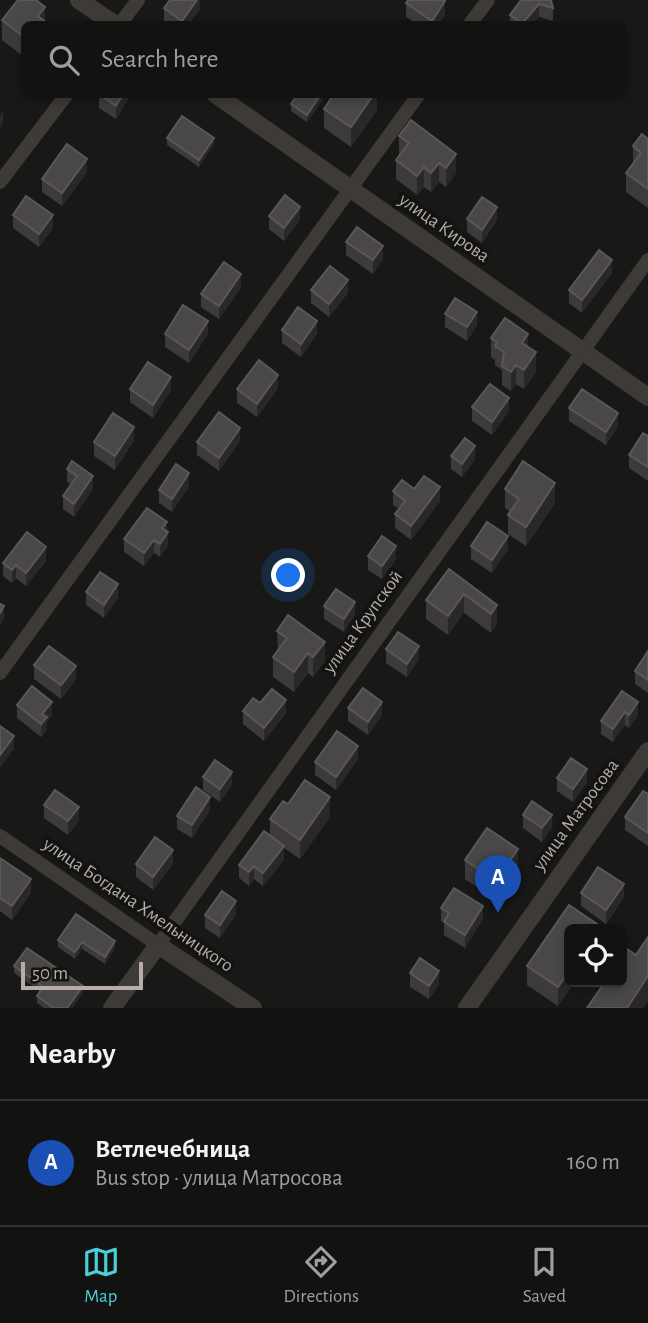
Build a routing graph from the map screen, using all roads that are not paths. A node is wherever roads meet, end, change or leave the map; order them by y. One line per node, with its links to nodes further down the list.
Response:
1 (79, 0): 4 (street)
2 (138, 0): 5 (street)
3 (488, 0): 6 (street)
4 (110, 21)
5 (122, 21)
6 (472, 21)
7 (64, 98): 10 (street)
8 (221, 98): 11 (street, улица Кирова)
9 (416, 98): 11 (street)
10 (0, 182)
11 (350, 189): 13 (street, улица Кирова); 15 (street)
12 (648, 260): 13 (street, улица Крупской)
13 (583, 350): 14 (street, улица Кирова); 18 (street, улица Крупской)
14 (648, 397)
15 (0, 673)
16 (648, 751): 21 (street, улица Матросова)
17 (0, 836): 18 (street, улица Богдана Хмельницкого)
18 (158, 944): 19 (street, улица Крупской); 20 (street, улица Богдана Хмельницкого)
19 (112, 1008)
20 (253, 1008)
21 (467, 1008)

